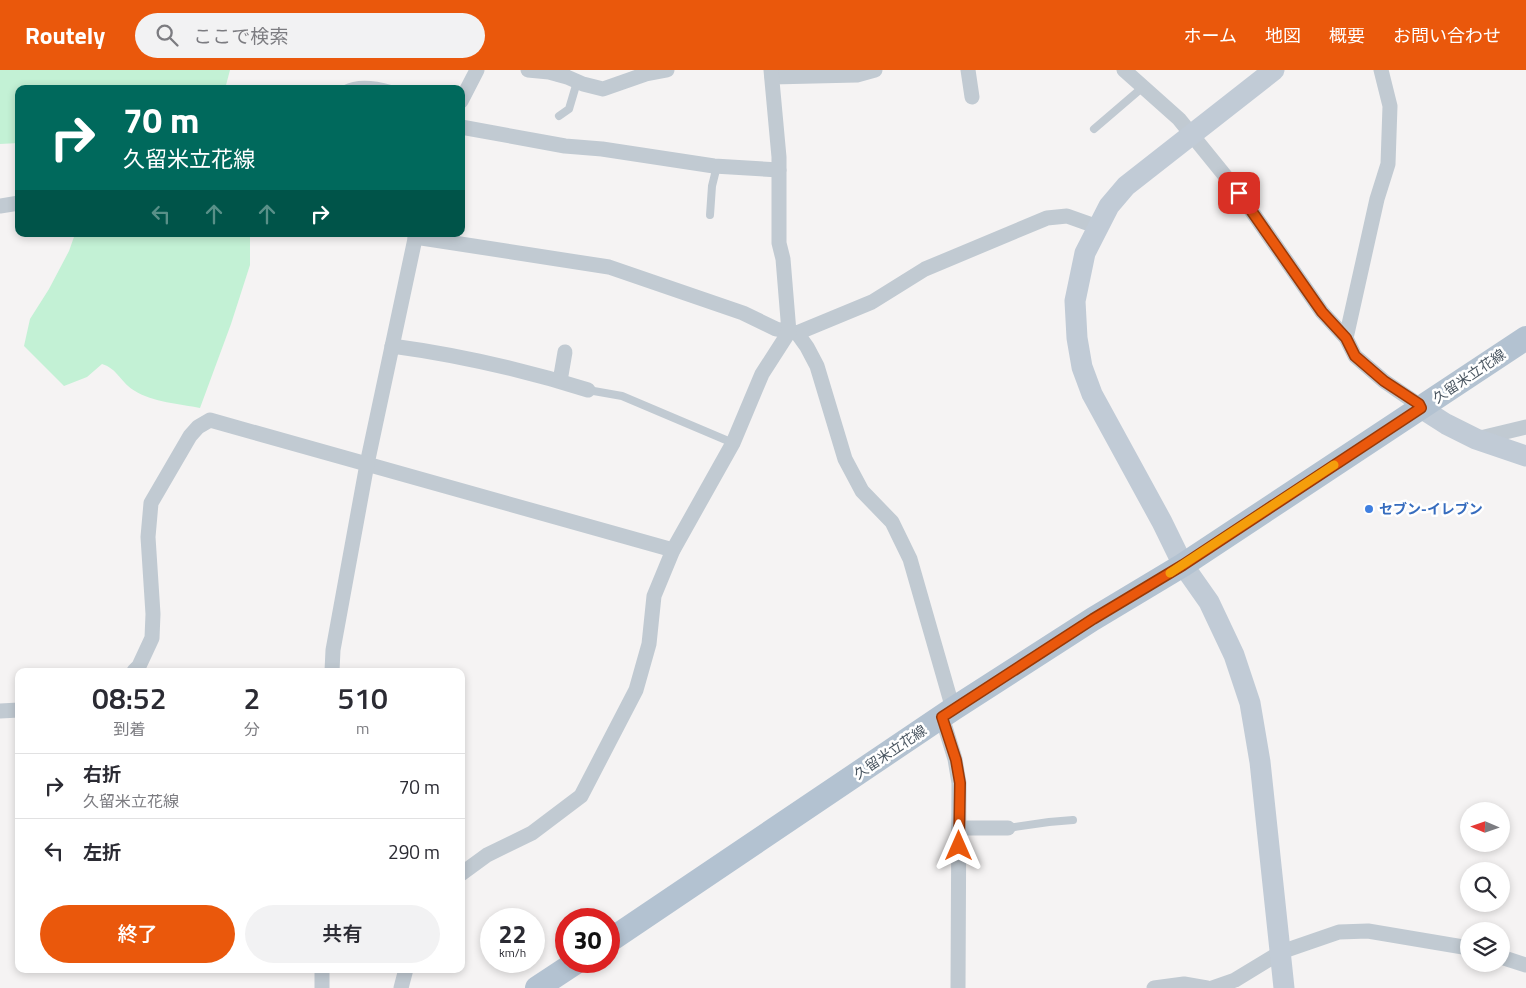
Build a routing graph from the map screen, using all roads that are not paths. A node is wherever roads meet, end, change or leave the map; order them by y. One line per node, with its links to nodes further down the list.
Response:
1 (477, 70): 14 (street)
2 (528, 70): 10 (street)
3 (667, 70): 10 (street)
4 (875, 70): 9 (street)
5 (968, 70): 15 (street)
6 (1124, 70): 13 (street)
7 (1274, 70): 19 (street)
8 (1381, 70): 29 (street)
9 (771, 72): 21 (street)
10 (577, 82): 16 (lane)
11 (352, 85): 12 (lane)
12 (366, 85)
13 (1143, 87): 18 (lane); 19 (street)
14 (465, 93)
15 (972, 97)
16 (559, 116)
17 (465, 129): 20 (street)
18 (1094, 130)
19 (1191, 134): 25 (street); 29 (street)
20 (717, 166): 21 (street); 24 (lane)
21 (779, 170): 28 (street)
22 (15, 204): 23 (street)
23 (0, 206)
24 (710, 216)
25 (1098, 227): 28 (street); 42 (street)
26 (416, 237): 31 (street)
27 (428, 237): 28 (street)
28 (793, 333): 38 (street); 47 (street)
29 (1346, 338): 35 (street)
30 (1526, 338): 35 (main road, 久留米立花線)
31 (392, 346): 33 (street); 40 (street)
32 (565, 352): 33 (street)
33 (560, 381): 34 (street)
34 (588, 390): 38 (lane)
35 (1421, 408): 37 (street); 42 (main road, 久留米立花線)
36 (1526, 427): 37 (street)
37 (1476, 439): 39 (street)
38 (733, 443): 41 (street)
39 (1526, 456)
40 (367, 464): 41 (street); 43 (street); 44 (street)
41 (673, 550): 51 (street)
42 (1183, 565): 47 (main road, 久留米立花線); 54 (street)
43 (137, 668)
44 (332, 668)
45 (15, 710): 46 (street)
46 (0, 711)
47 (947, 713): 49 (street); 52 (main road, 久留米立花線)
48 (1073, 820): 50 (lane)
49 (959, 828): 50 (street); 63 (street)
50 (1008, 828)
51 (465, 871)
52 (620, 934)
53 (1460, 946): 54 (street)
54 (1281, 952): 66 (street); 67 (street)
55 (1510, 960): 56 (street)
56 (1526, 965)
57 (322, 973): 60 (street)
58 (405, 973): 61 (street)
59 (560, 973): 62 (main road)
60 (322, 988)
61 (401, 988)
62 (537, 988)
63 (958, 988)
64 (1154, 988): 65 (street)
65 (1207, 988)
66 (1212, 988)
67 (1284, 988)

